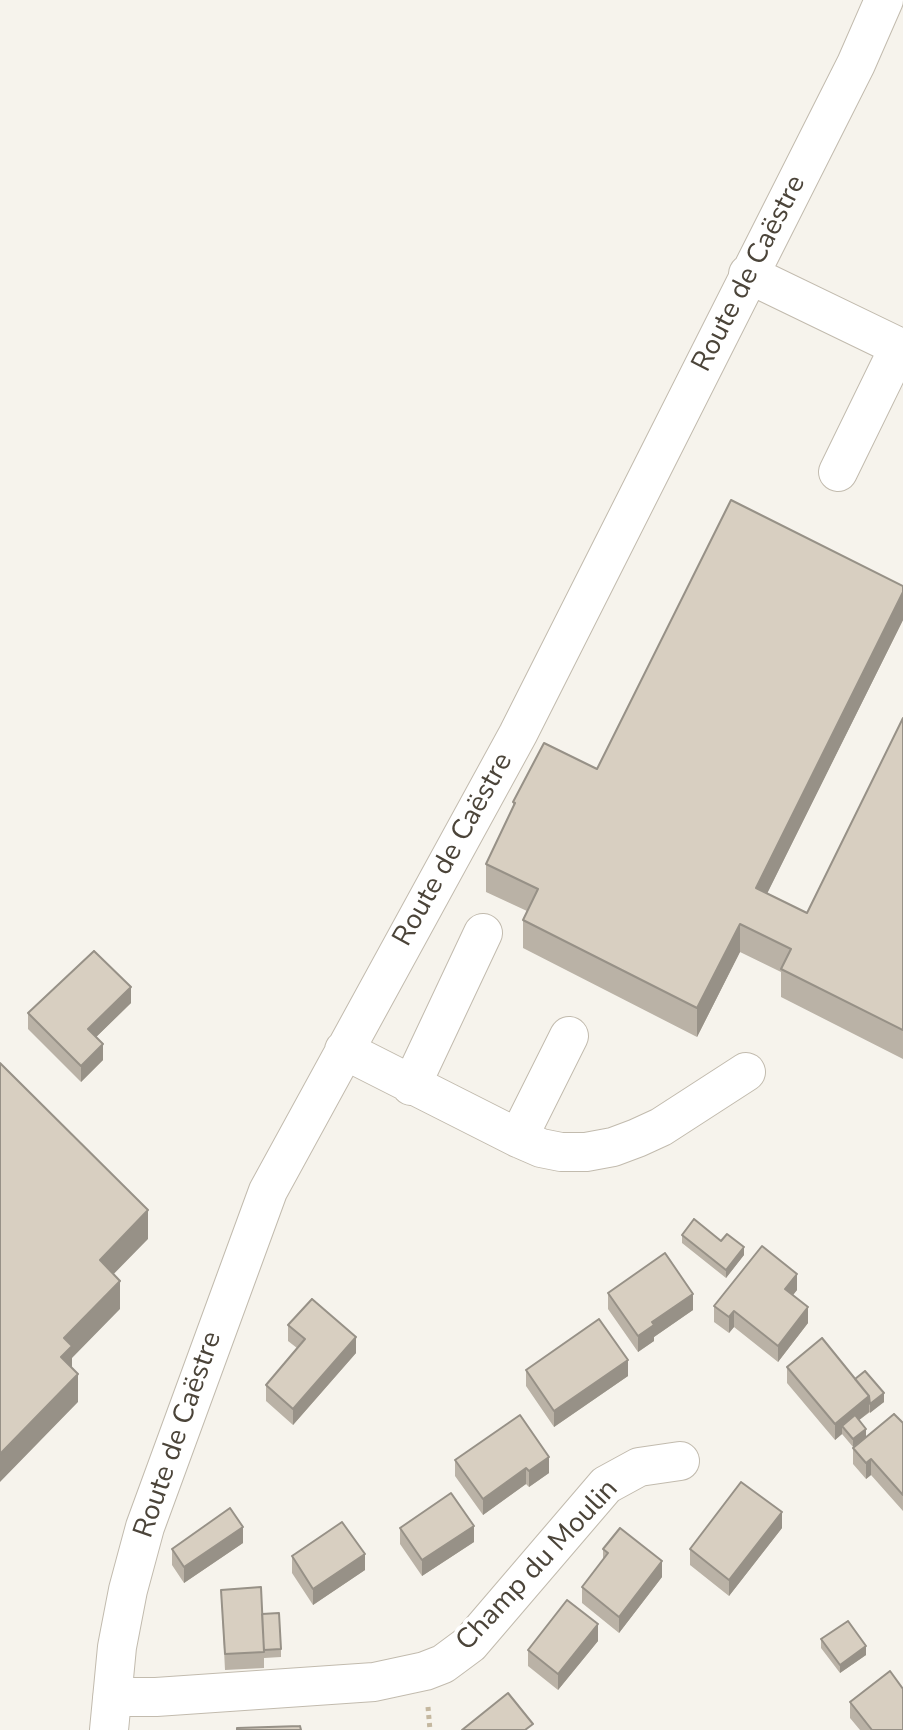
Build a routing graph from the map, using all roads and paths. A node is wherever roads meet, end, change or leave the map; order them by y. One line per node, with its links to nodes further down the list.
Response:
1 (884, 0): 2 (street, Route de Caëstre)
2 (748, 274): 3 (street); 6 (street, Route de Caëstre)
3 (838, 472)
4 (483, 933): 8 (street)
5 (569, 1036): 9 (street)
6 (344, 1050): 8 (street); 11 (street, Route de Caëstre)
7 (746, 1072): 9 (street)
8 (411, 1086): 9 (street)
9 (518, 1138)
10 (680, 1461): 11 (street, Champ du Moulin)
11 (110, 1713)

